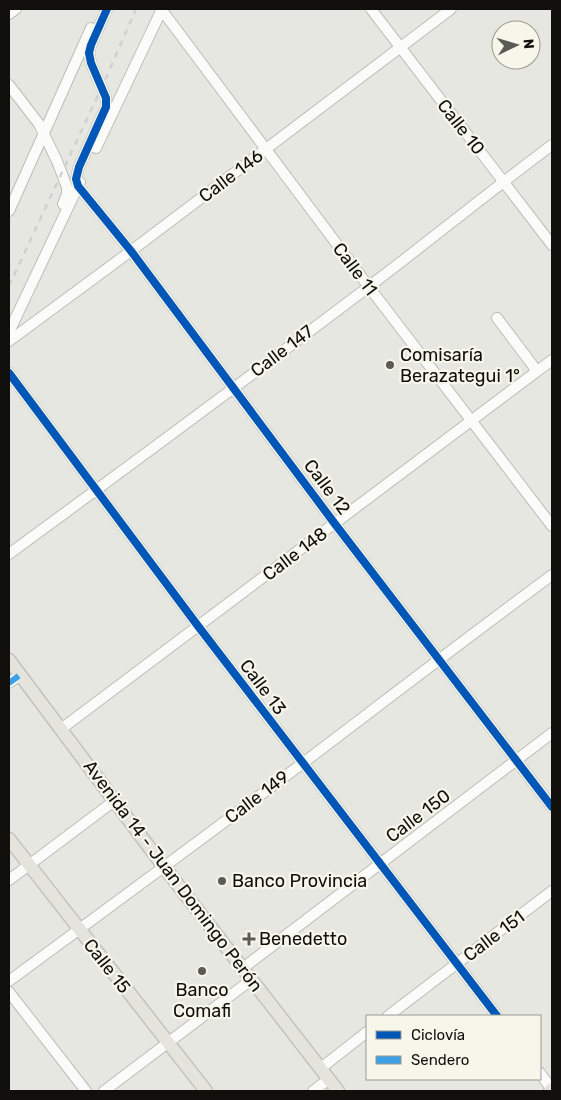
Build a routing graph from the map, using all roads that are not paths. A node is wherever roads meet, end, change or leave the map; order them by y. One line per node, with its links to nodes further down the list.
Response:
1 (16, 9): 7 (street)
2 (99, 9): 10 (street)
3 (107, 9): 14 (street)
4 (162, 9): 12 (street, Calle 11); 14 (street)
5 (371, 9): 8 (street, Calle 10)
6 (451, 9): 8 (street, Calle 146)
7 (9, 14)
8 (399, 47): 12 (street, Calle 146); 13 (street, Calle 10)
9 (9, 86): 10 (street)
10 (43, 133): 15 (street); 20 (street)
11 (552, 145): 13 (street, Calle 147)
12 (266, 149): 17 (street, Calle 146); 18 (street, Calle 11)
13 (504, 181): 16 (street, Calle 10); 18 (street, Calle 147)
14 (78, 186): 17 (street, Calle 12); 20 (street)
15 (9, 210)
16 (552, 245)
17 (131, 251): 21 (street, Calle 146); 25 (street, Calle 12)
18 (369, 286): 25 (street, Calle 147); 26 (street, Calle 11)
19 (497, 318): 23 (street)
20 (9, 331)
21 (9, 341)
22 (552, 360): 23 (street, Calle 148)
23 (537, 371): 26 (street, Calle 148)
24 (9, 373): 27 (street, Calle 13)
25 (233, 388): 27 (street, Calle 147); 28 (street, Calle 12)
26 (471, 421): 28 (street, Calle 148); 29 (street, Calle 11)
27 (96, 490): 30 (street, Calle 147); 32 (street, Calle 13)
28 (335, 524): 32 (street, Calle 148); 33 (street, Calle 12)
29 (552, 526)
30 (9, 554)
31 (552, 575): 33 (street, Calle 149)
32 (198, 626): 37 (street, Calle 148); 40 (street, Calle 13)
33 (439, 659): 39 (street, Calle 12); 40 (street, Calle 149)
34 (9, 660): 35 (main road, Avenida 14 - Juan Domingo Perón)
35 (20, 674): 36 (street); 37 (main road, Avenida 14 - Juan Domingo Perón)
36 (9, 683)
37 (62, 729): 41 (main road, Avenida 14 - Juan Domingo Perón)
38 (552, 733): 39 (street, Calle 150)
39 (516, 760): 42 (street, Calle 12); 44 (street, Calle 150)
40 (303, 763): 44 (street, Calle 13); 46 (street, Calle 149)
41 (114, 801): 45 (street); 46 (main road, Avenida 14 - Juan Domingo Perón)
42 (552, 807)
43 (9, 839): 45 (main road, Calle 15)
44 (380, 863): 50 (street, Calle 13); 51 (street, Calle 150)
45 (29, 865): 47 (street); 49 (main road, Calle 15)
46 (164, 867): 49 (street, Calle 149); 51 (main road, Avenida 14 - Juan Domingo Perón)
47 (9, 880)
48 (552, 892): 50 (street, Calle 151)
49 (79, 930): 53 (street, Calle 149); 58 (main road, Calle 15)
50 (457, 963): 55 (street, Calle 151); 56 (street, Calle 13)
51 (243, 968): 52 (main road, Avenida 14 - Juan Domingo Perón)
52 (251, 980): 58 (street); 59 (main road, Avenida 14 - Juan Domingo Perón)
53 (9, 982)
54 (9, 992): 63 (street)
55 (389, 1015)
56 (496, 1015)
57 (366, 1033): 59 (street)
58 (168, 1043): 64 (street); 65 (main road, Calle 15)
59 (321, 1068): 61 (main road, Avenida 14 - Juan Domingo Perón)
60 (541, 1074): 62 (street)
61 (329, 1079): 66 (street); 67 (main road, Avenida 14 - Juan Domingo Perón)
62 (552, 1090)
63 (86, 1091)
64 (104, 1091)
65 (206, 1091)
66 (313, 1091)
67 (338, 1091)

